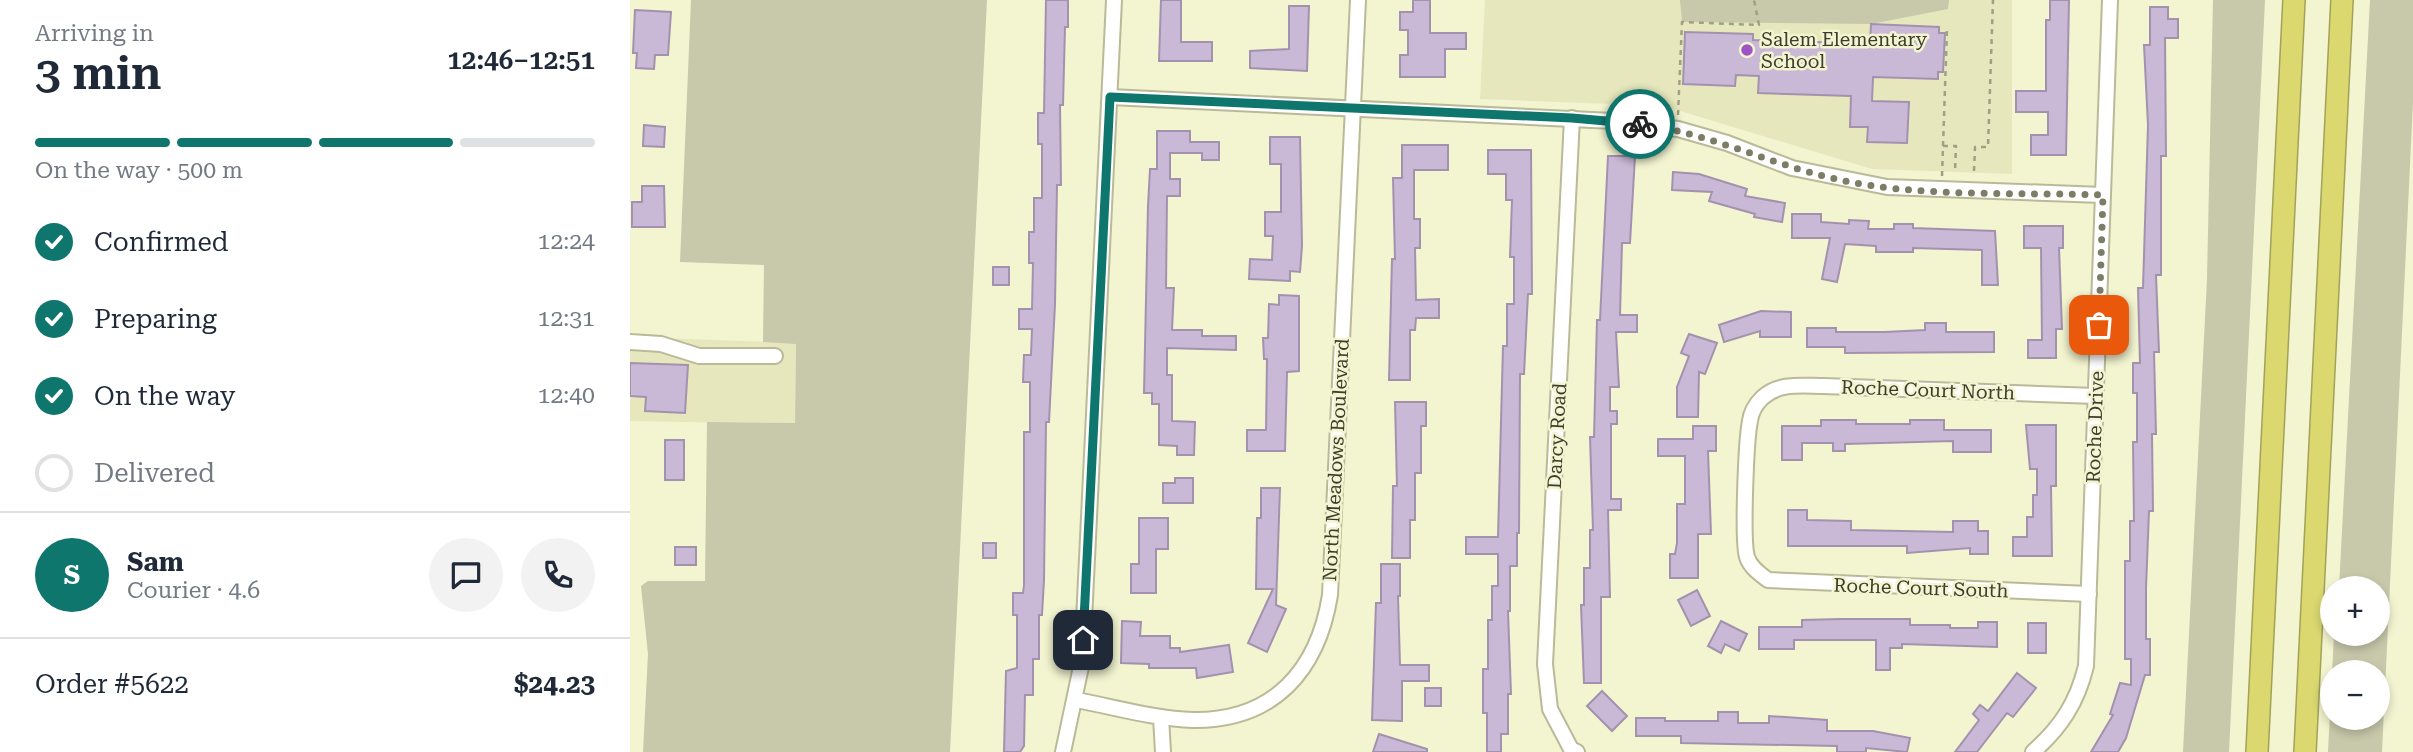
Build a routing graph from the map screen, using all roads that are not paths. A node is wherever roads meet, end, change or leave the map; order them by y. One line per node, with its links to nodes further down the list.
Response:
1 (1114, 0): 6 (street)
2 (1358, 0): 7 (street, North Meadows Boulevard)
3 (2110, 0): 9 (street, Roche Drive)
4 (2294, 0): 21 (highway)
5 (2342, 0): 22 (highway)
6 (1110, 97): 7 (street); 15 (street)
7 (1353, 109): 8 (street); 16 (street, North Meadows Boulevard)
8 (1572, 118): 9 (street); 17 (street, Darcy Road)
9 (2103, 195): 12 (street, Roche Drive)
10 (630, 342): 11 (street)
11 (775, 356)
12 (2096, 396): 13 (street, Roche Court North); 14 (street, Roche Drive)
13 (1756, 572): 14 (street, Roche Court South)
14 (2090, 594): 20 (street, Roche Drive)
15 (1076, 700): 16 (street, North Meadows Boulevard); 18 (street)
16 (1161, 717): 19 (street)
17 (1574, 750)
18 (1063, 752)
19 (1163, 752)
20 (2033, 752)
21 (2257, 752)
22 (2305, 752)

